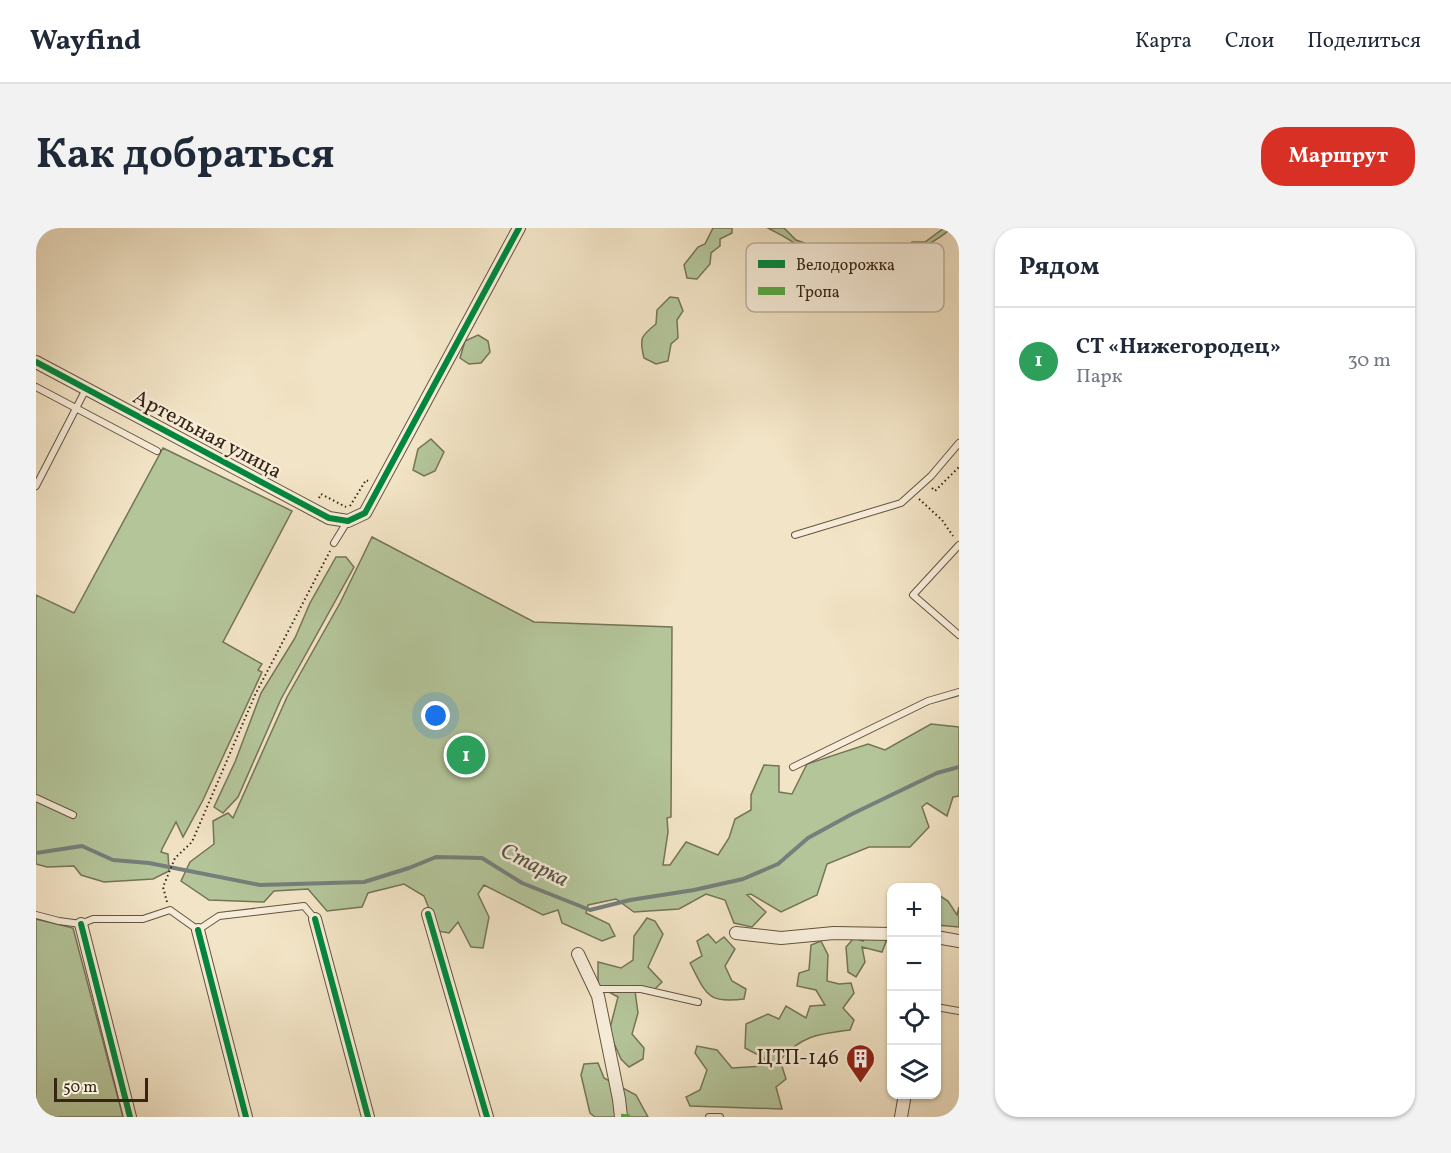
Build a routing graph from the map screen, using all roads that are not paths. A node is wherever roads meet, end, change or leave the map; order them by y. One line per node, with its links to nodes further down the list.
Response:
1 (519, 228): 9 (street)
2 (36, 362): 4 (street, Артельная улица)
3 (36, 387): 5 (lane)
4 (86, 389): 5 (lane); 9 (street, Артельная улица)
5 (76, 409): 7 (lane); 8 (lane)
6 (959, 443): 10 (lane)
7 (157, 451)
8 (36, 486)
9 (348, 521): 11 (lane)
10 (795, 535)
11 (334, 543)
12 (959, 544): 13 (lane)
13 (959, 635)
14 (959, 692): 15 (lane)
15 (793, 767)
16 (36, 798): 17 (lane)
17 (73, 815)
18 (428, 914): 36 (street)
19 (36, 915): 21 (lane)
20 (315, 919): 22 (lane); 35 (street)
21 (81, 924): 22 (lane); 33 (street)
22 (198, 930): 34 (street)
23 (736, 933): 24 (street)
24 (887, 934)
25 (941, 938): 26 (street)
26 (959, 941)
27 (578, 954): 28 (street)
28 (595, 989): 29 (lane); 37 (street)
29 (698, 1002)
30 (941, 1008): 31 (lane)
31 (959, 1011)
32 (904, 1099): 40 (street)
33 (130, 1117)
34 (246, 1117)
35 (368, 1117)
36 (487, 1117)
37 (621, 1117)
38 (709, 1117): 39 (lane)
39 (720, 1117)
40 (901, 1117)

